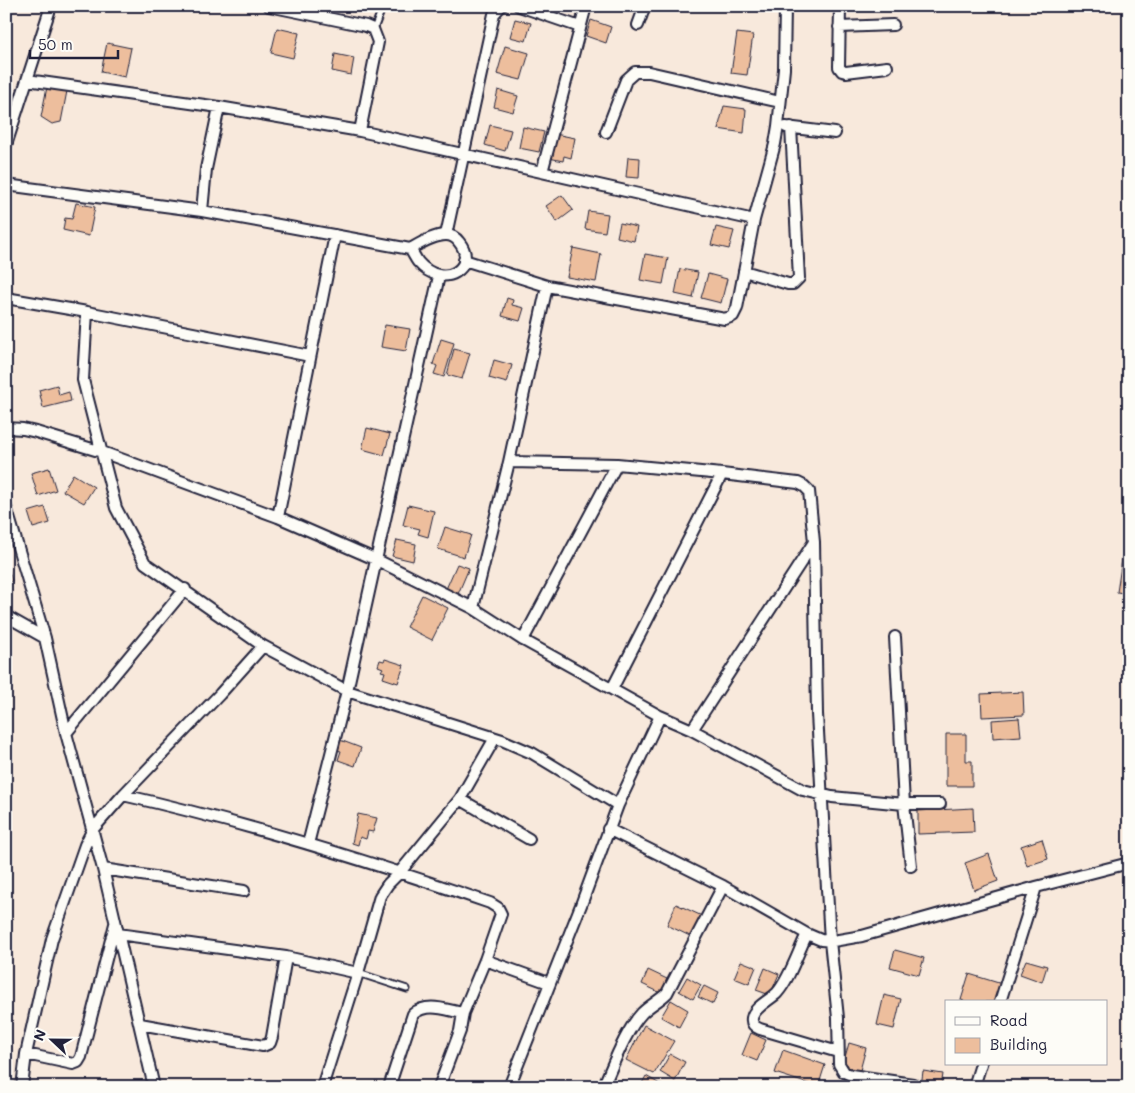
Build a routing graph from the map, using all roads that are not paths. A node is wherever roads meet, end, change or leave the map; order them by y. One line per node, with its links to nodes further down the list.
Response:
1 (50, 6): 16 (street)
2 (269, 6): 14 (street)
3 (383, 6): 14 (lane)
4 (501, 6): 25 (street)
5 (519, 6): 12 (street)
6 (586, 6): 12 (street)
7 (644, 6): 10 (street)
8 (785, 6): 17 (street)
9 (840, 6): 13 (street)
10 (638, 25)
11 (893, 25): 13 (street)
12 (580, 27): 26 (street)
13 (839, 27): 15 (street)
14 (373, 29): 21 (street)
15 (887, 67)
16 (27, 80): 18 (street); 24 (street)
17 (780, 102): 19 (street); 22 (street)
18 (218, 107): 21 (street); 28 (street)
19 (778, 126): 20 (street); 29 (street)
20 (791, 127): 23 (street); 34 (street)
21 (360, 130): 25 (street)
22 (606, 132)
23 (835, 132)
24 (6, 144)
25 (462, 154): 26 (street); 31 (street)
26 (542, 172): 29 (street)
27 (6, 185): 28 (street)
28 (202, 211): 30 (street)
29 (754, 220): 34 (street)
30 (335, 235): 32 (street); 39 (street)
31 (446, 235): 32 (street); 33 (street)
32 (410, 249): 35 (street)
33 (464, 260): 35 (street); 36 (street)
34 (744, 271): 36 (street)
35 (440, 276): 48 (street)
36 (547, 286): 42 (street)
37 (6, 298): 38 (street)
38 (87, 312): 39 (street); 41 (street)
39 (310, 356): 46 (street)
40 (6, 428): 41 (street)
41 (102, 452): 46 (street); 49 (street)
42 (509, 462): 43 (street); 50 (street)
43 (617, 464): 44 (street); 54 (street)
44 (722, 474): 47 (street); 56 (street)
45 (6, 507): 53 (street)
46 (278, 517): 48 (street)
47 (814, 542): 59 (street); 63 (street)
48 (377, 560): 50 (street); 57 (street)
49 (185, 589): 55 (street); 60 (street)
50 (473, 608): 54 (street)
51 (6, 616): 53 (street)
52 (895, 636): 65 (street)
53 (45, 638): 60 (street)
54 (523, 640): 56 (street)
55 (263, 646): 57 (street); 62 (street)
56 (612, 689): 58 (street)
57 (347, 691): 61 (street); 71 (street)
58 (660, 716): 59 (street); 67 (street)
59 (692, 730): 63 (street)
60 (66, 733): 68 (street)
61 (495, 738): 64 (street); 67 (street)
62 (123, 795): 68 (street); 71 (street)
63 (821, 795): 65 (street); 82 (street)
64 (460, 799): 70 (street); 75 (street)
65 (904, 804): 66 (street); 73 (street)
66 (940, 804)
67 (618, 805): 69 (street)
68 (93, 829): 74 (street); 92 (street)
69 (608, 829): 76 (street); 86 (street)
70 (529, 839)
71 (308, 844): 75 (street)
72 (1129, 863): 77 (street)
73 (911, 866)
74 (103, 869): 78 (street); 79 (street)
75 (400, 872): 84 (street); 85 (street)
76 (723, 886): 81 (street); 102 (street)
77 (1036, 887): 82 (street); 88 (street)
78 (244, 891)
79 (116, 923): 80 (street); 92 (street)
80 (118, 934): 83 (street); 90 (street)
81 (807, 934): 82 (street); 91 (street)
82 (830, 941): 91 (street)
83 (286, 957): 85 (street); 90 (street)
84 (485, 960): 86 (street); 89 (street)
85 (358, 973): 87 (lane); 98 (street)
86 (549, 983): 101 (street)
87 (407, 989)
88 (1001, 1000)
89 (463, 1013): 99 (street); 100 (street)
90 (140, 1024): 97 (street)
91 (838, 1052): 95 (street)
92 (26, 1054): 96 (street)
93 (980, 1066): 94 (street)
94 (976, 1080)
95 (913, 1084)
96 (22, 1087)
97 (154, 1087)
98 (322, 1087)
99 (389, 1087)
100 (439, 1087)
101 (509, 1087)
102 (603, 1087)

